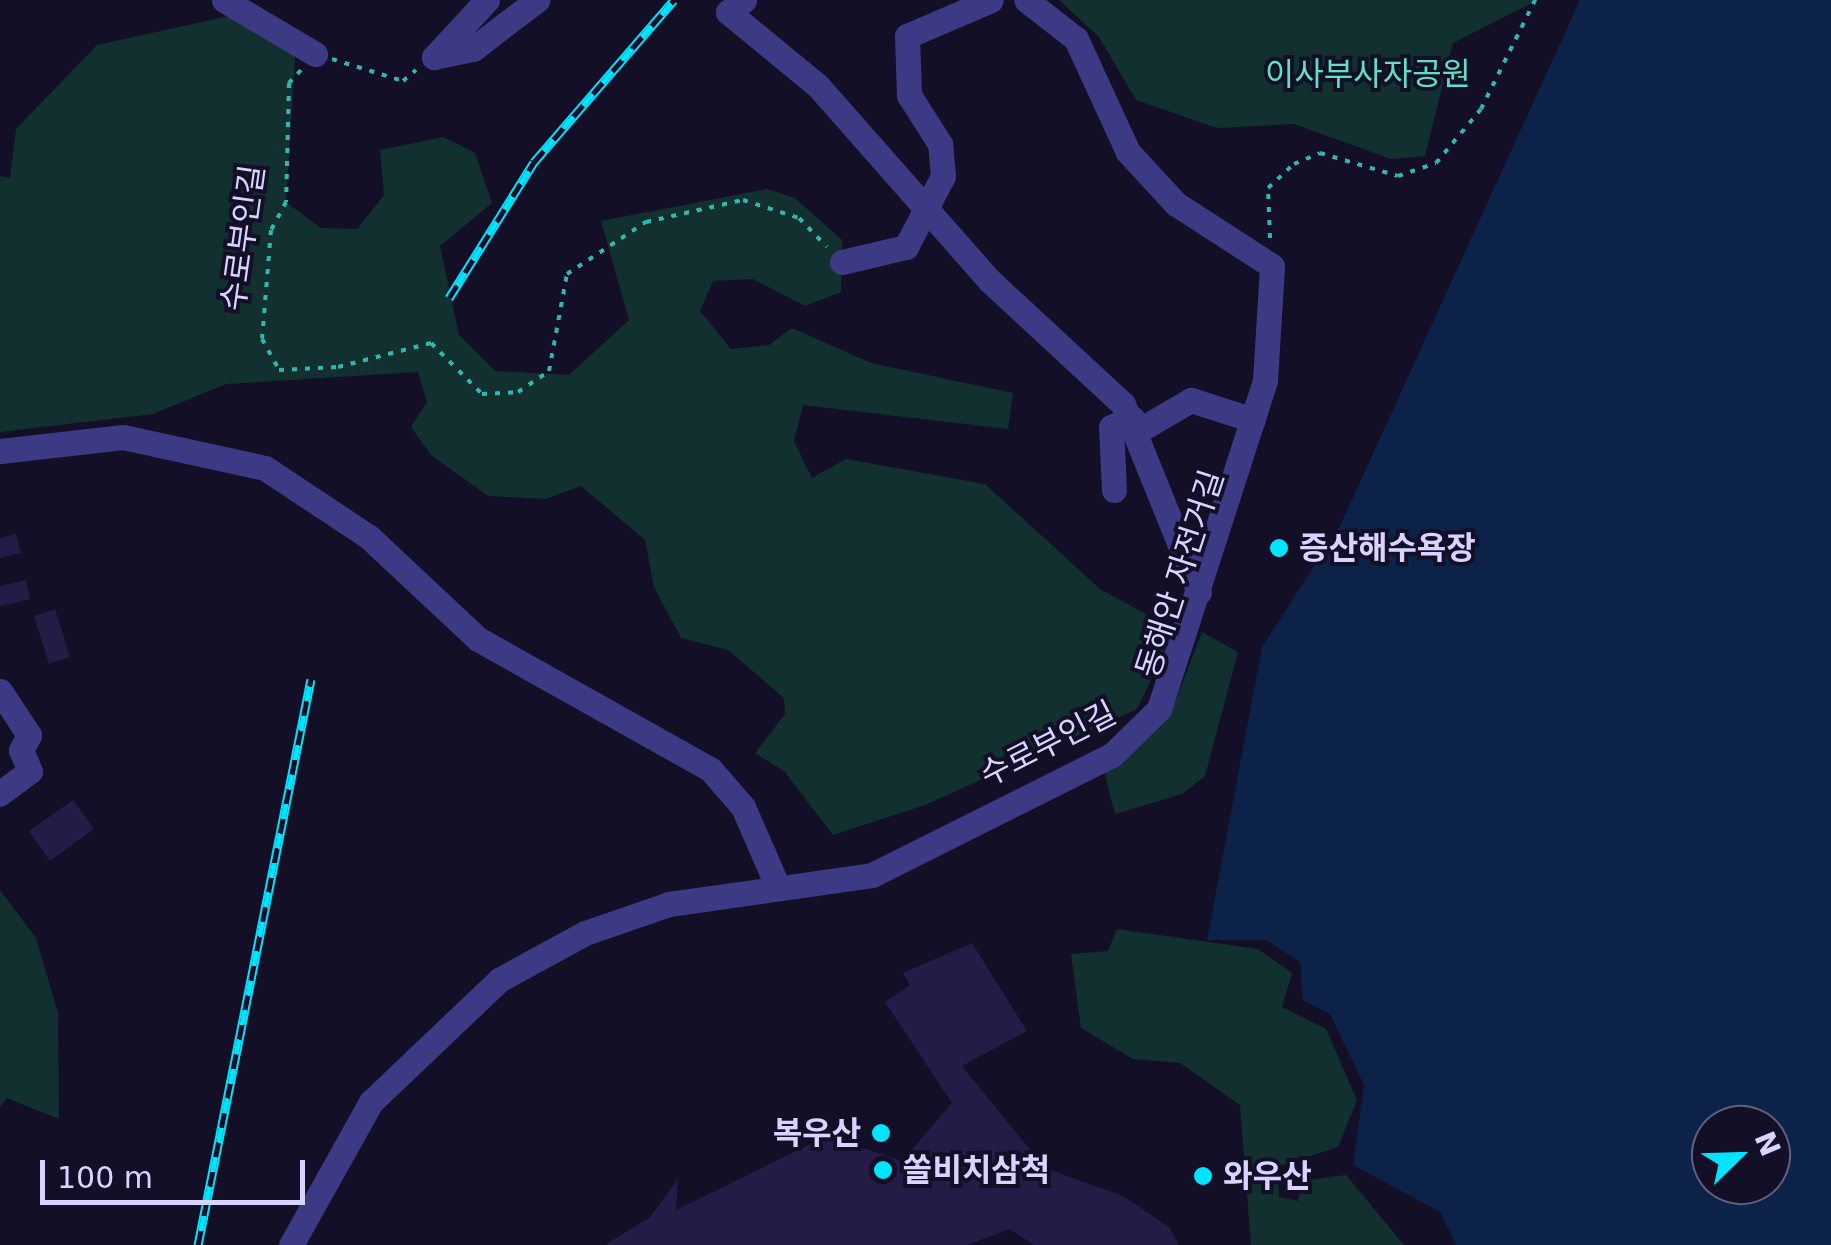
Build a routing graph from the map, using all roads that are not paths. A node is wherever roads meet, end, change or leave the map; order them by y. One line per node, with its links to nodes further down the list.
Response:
1 (224, 0): 7 (street)
2 (486, 0): 3 (street)
3 (537, 0)
4 (744, 0): 8 (street)
5 (991, 0): 8 (street)
6 (1026, 0): 10 (street, 수로부인길)
7 (315, 54)
8 (923, 210): 9 (street); 11 (street)
9 (842, 262)
10 (1253, 420): 11 (street); 14 (street, 수로부인길)
11 (1134, 425): 13 (street); 14 (street)
12 (0, 451): 17 (street)
13 (1114, 490)
14 (1199, 592): 17 (street, 수로부인길)
15 (0, 691): 16 (street)
16 (0, 794)
17 (778, 887): 18 (street, 수로부인길)
18 (291, 1245)

